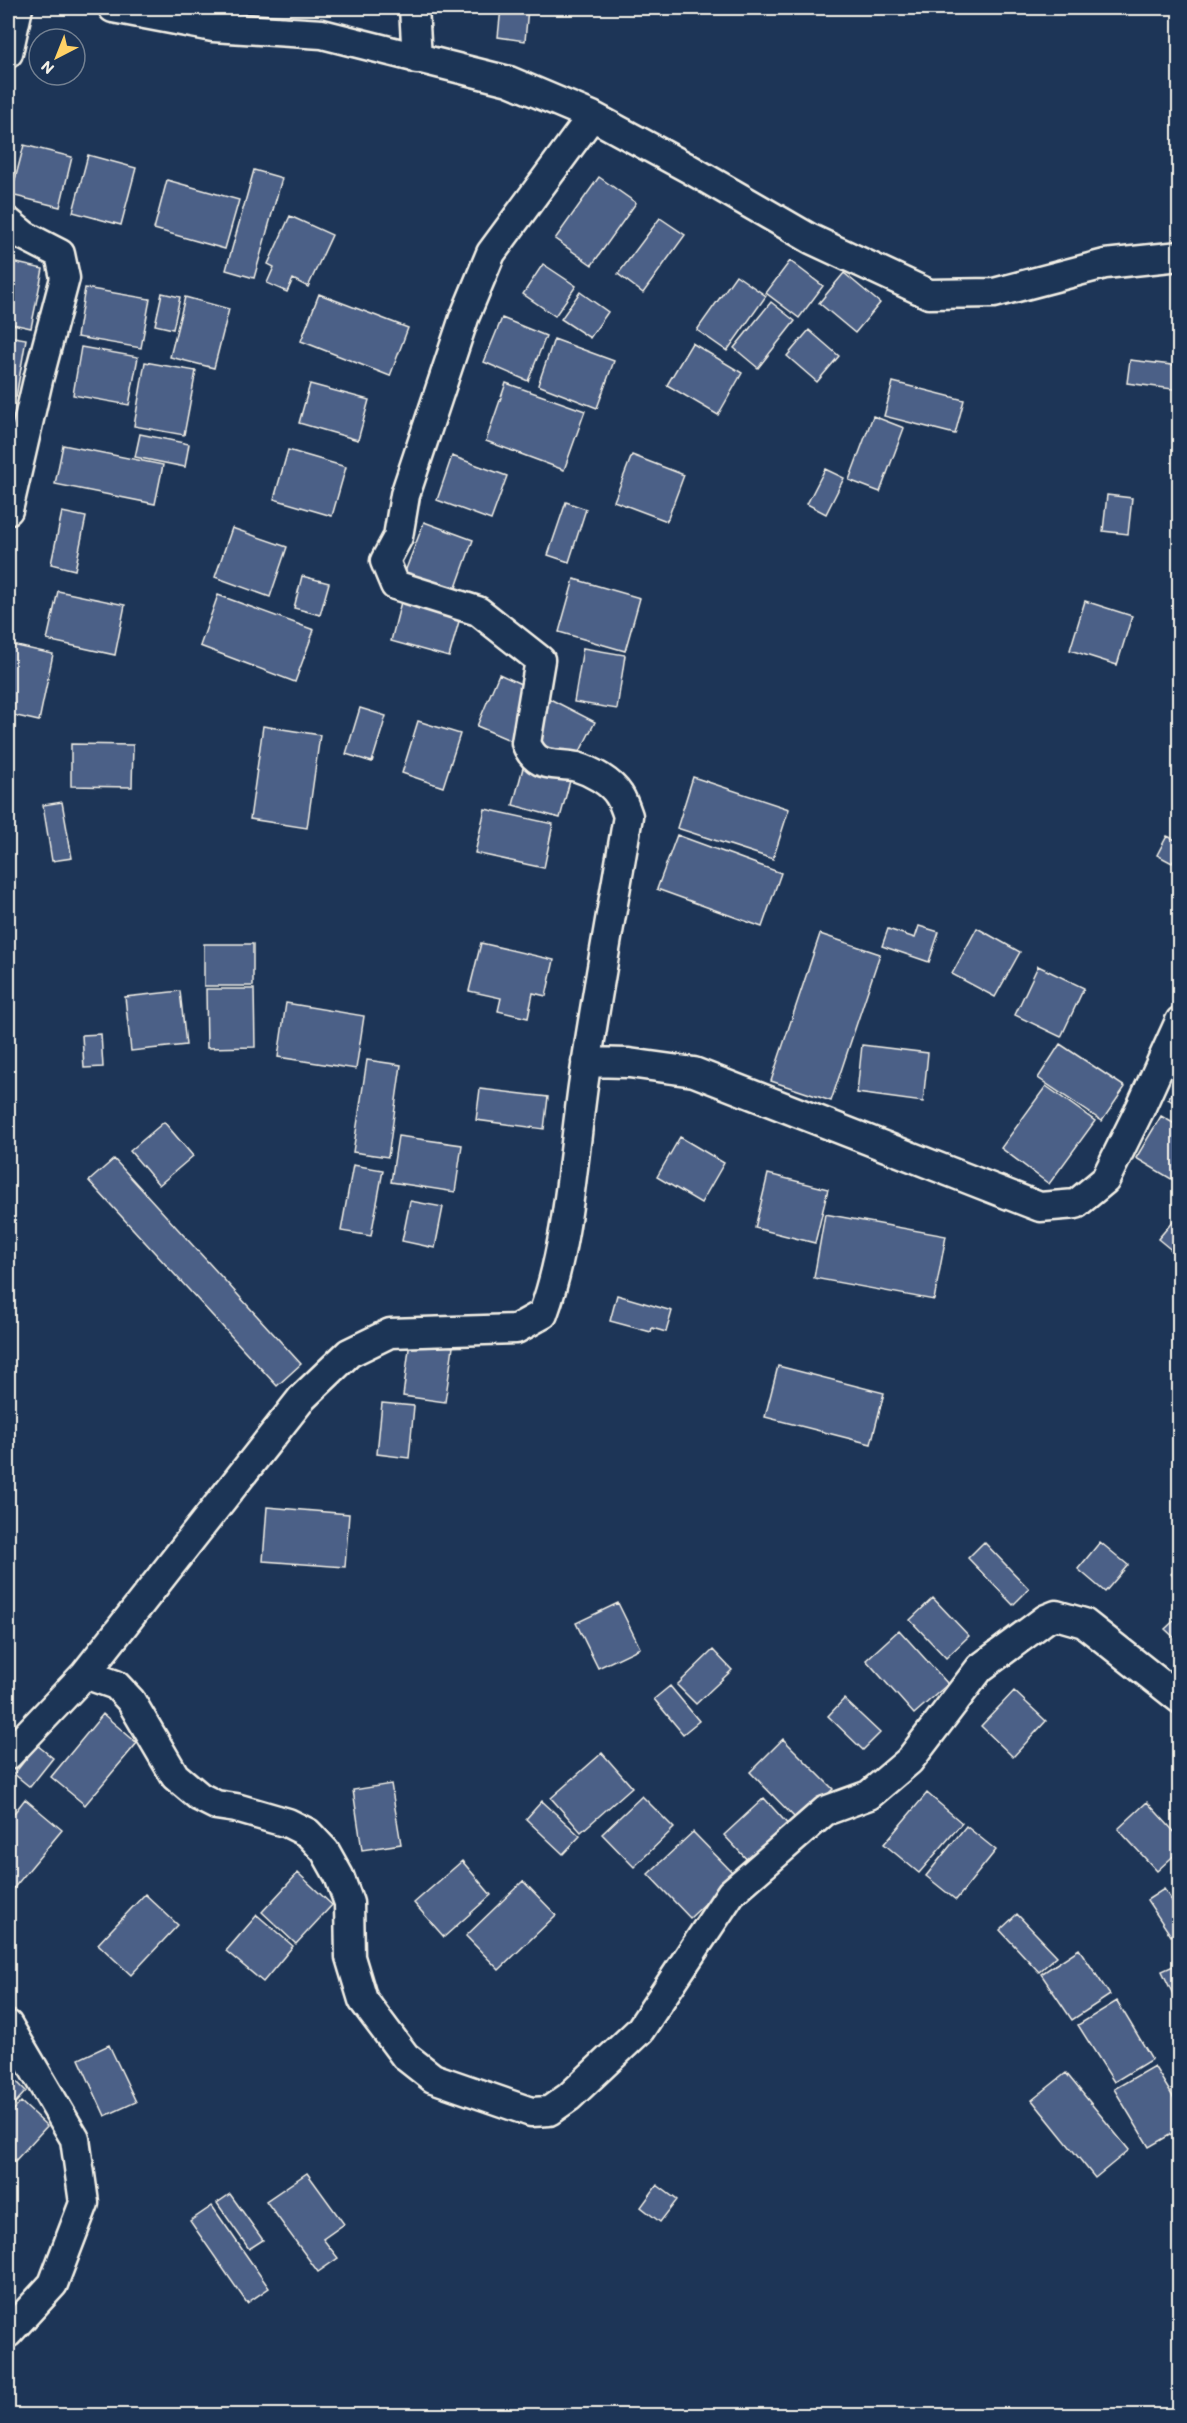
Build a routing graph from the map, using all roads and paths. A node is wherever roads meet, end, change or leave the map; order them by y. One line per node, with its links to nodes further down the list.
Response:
1 (18, 8): 4 (street)
2 (113, 8): 5 (street)
3 (414, 8): 5 (street)
4 (8, 53)
5 (417, 59): 6 (street)
6 (592, 116): 8 (street); 11 (street)
7 (8, 222): 9 (street)
8 (1179, 256)
9 (8, 510)
10 (1179, 1021): 11 (street)
11 (586, 1062): 12 (street)
12 (85, 1674): 13 (street); 14 (street)
13 (1179, 1699)
14 (8, 1755)
15 (8, 2025): 16 (street)
16 (8, 2333)

